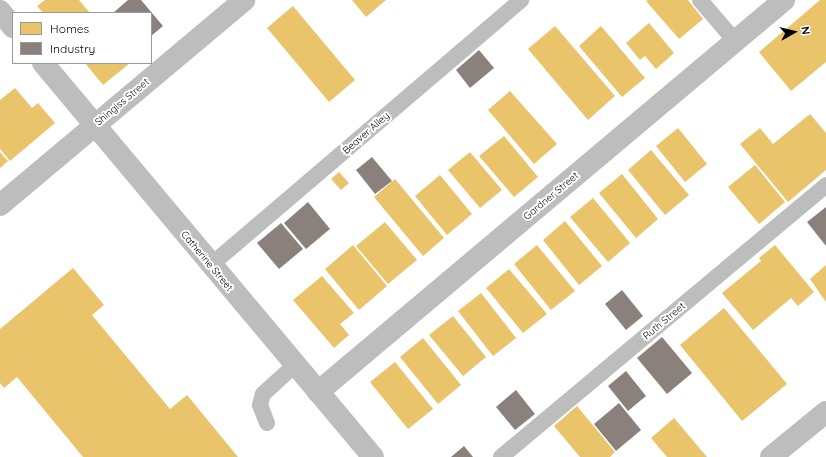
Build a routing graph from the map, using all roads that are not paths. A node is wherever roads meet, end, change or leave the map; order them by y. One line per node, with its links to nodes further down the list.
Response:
1 (244, 0): 9 (street, Shingiss Street)
2 (521, 0): 12 (lane, Beaver Alley)
3 (700, 0): 7 (lane)
4 (784, 0): 7 (street, Gardner Street)
5 (0, 11): 6 (street)
6 (12, 26)
7 (735, 41): 14 (street, Gardner Street)
8 (44, 64): 9 (street, Catherine Street)
9 (94, 125): 11 (street, Shingiss Street); 12 (street, Catherine Street)
10 (826, 185): 18 (lane, Ruth Street)
11 (0, 205)
12 (210, 265): 13 (street, Catherine Street)
13 (295, 365): 14 (street, Catherine Street); 16 (lane)
14 (318, 392): 17 (street, Catherine Street)
15 (826, 412): 19 (street)
16 (267, 423)
17 (372, 457)
18 (501, 457)
19 (771, 457)

